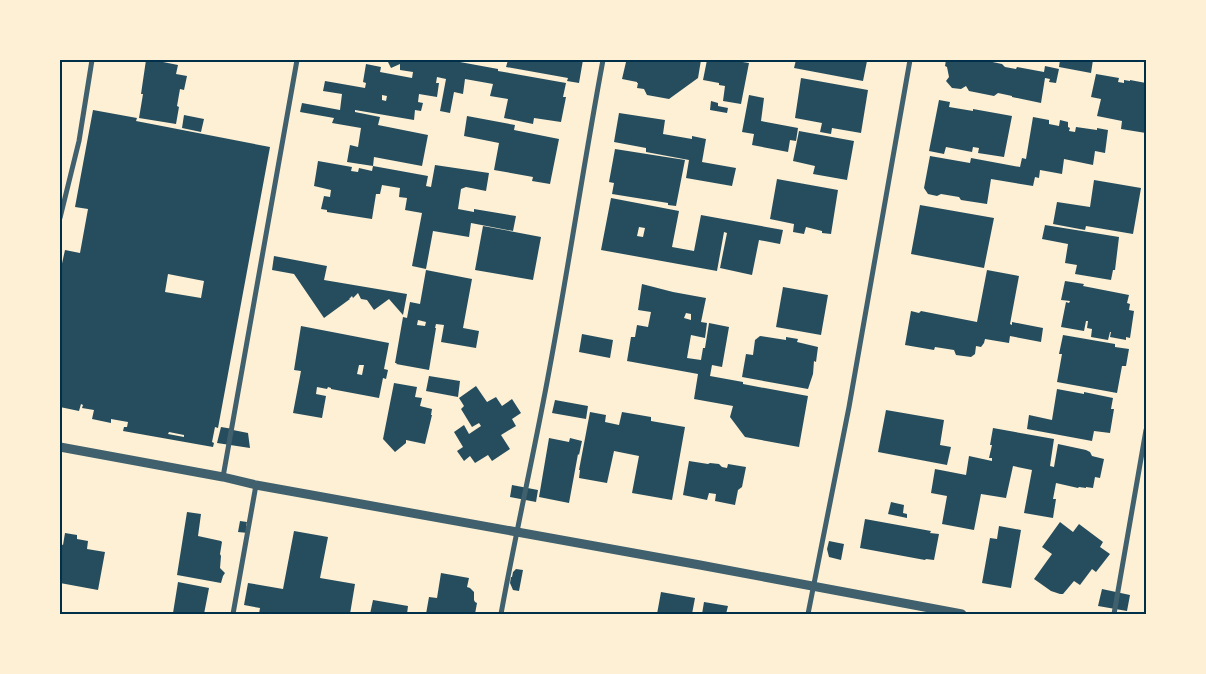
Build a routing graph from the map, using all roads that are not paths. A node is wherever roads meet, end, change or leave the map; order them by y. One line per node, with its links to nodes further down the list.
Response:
1 (92, 60): 5 (street)
2 (297, 60): 8 (street)
3 (603, 60): 10 (street)
4 (910, 60): 11 (street)
5 (60, 218)
6 (1146, 430): 16 (street)
7 (60, 447): 8 (street)
8 (223, 478): 9 (street)
9 (256, 485): 10 (street); 12 (street)
10 (516, 533): 11 (street); 13 (street)
11 (814, 587): 14 (street); 15 (street)
12 (233, 614)
13 (501, 614)
14 (808, 614)
15 (962, 614)
16 (1114, 614)

